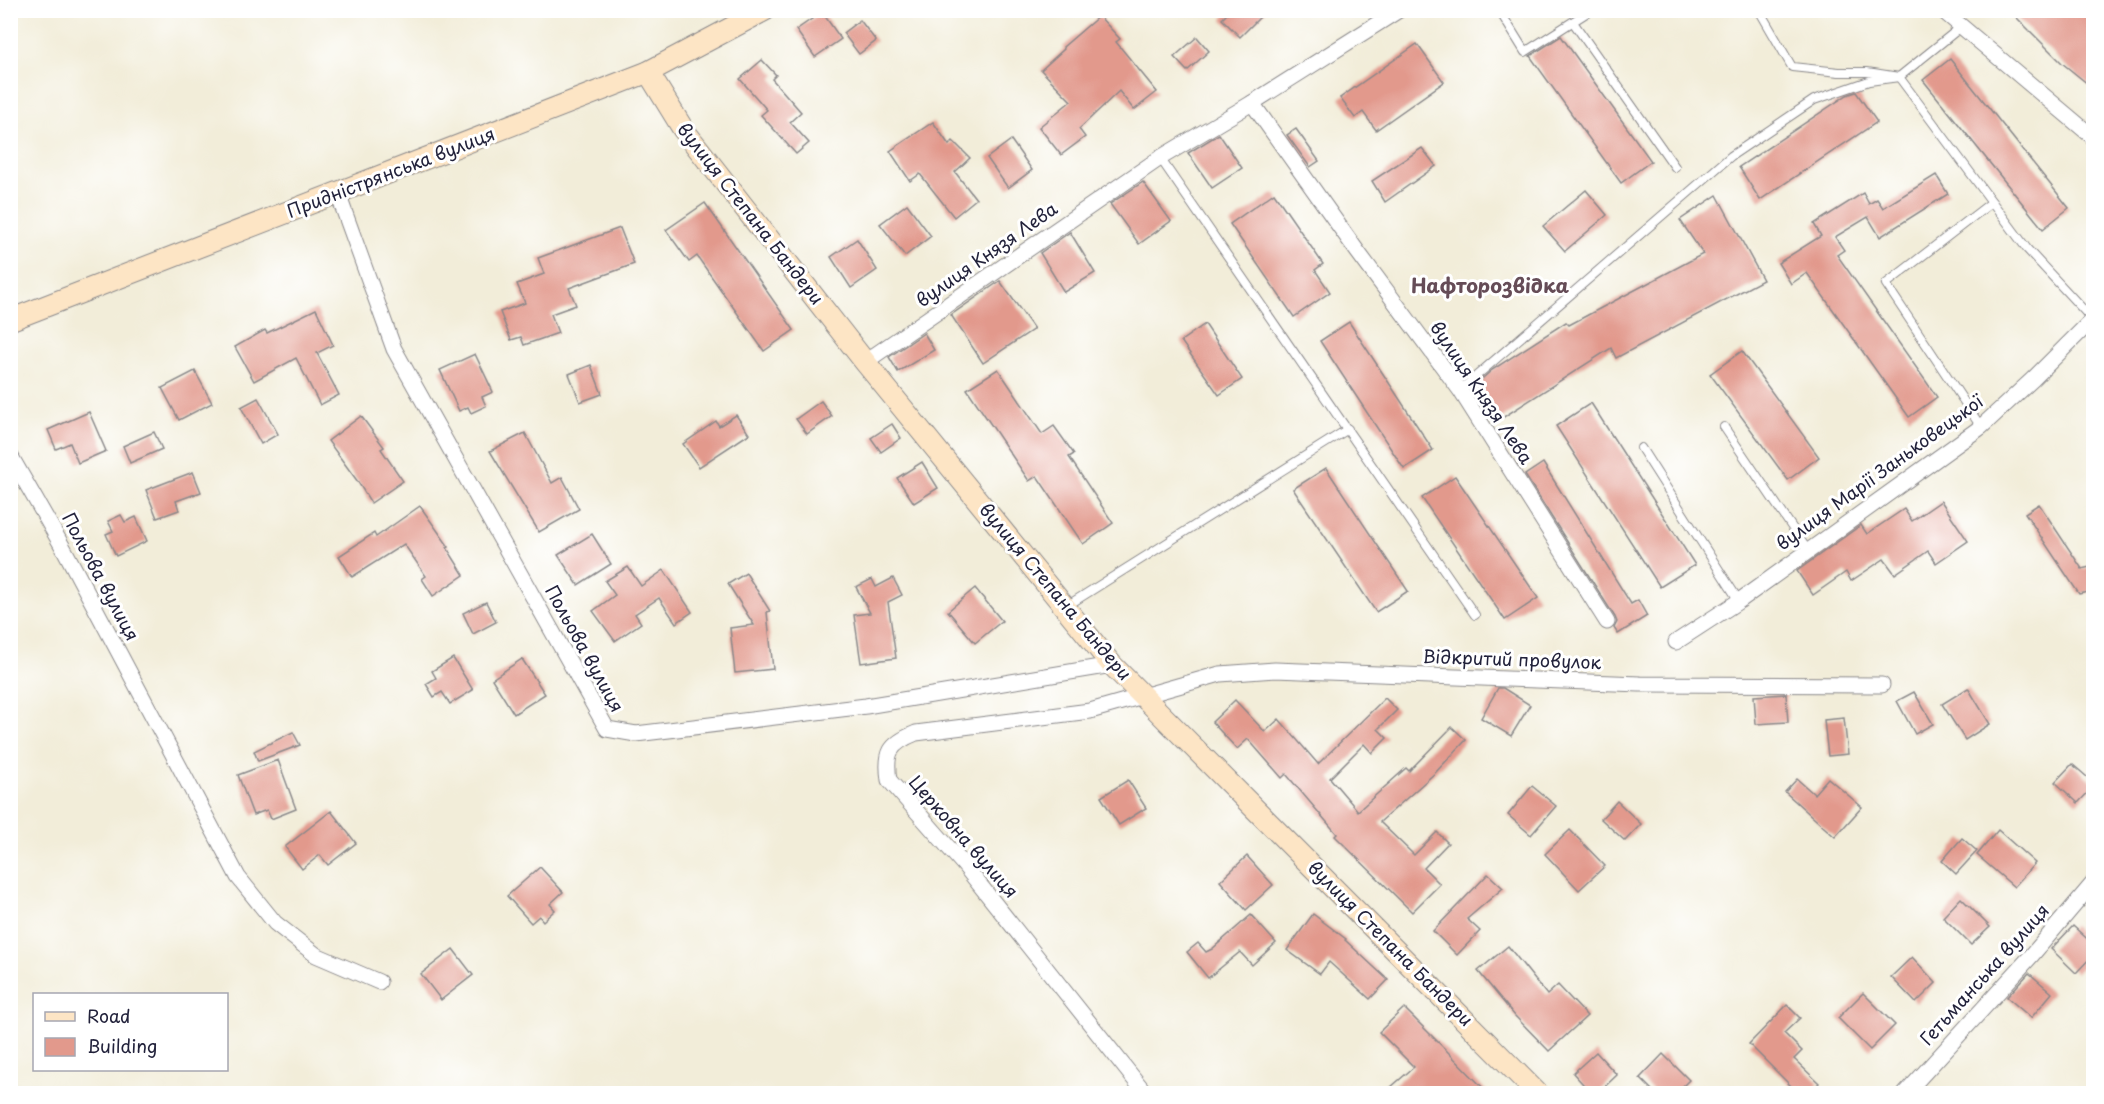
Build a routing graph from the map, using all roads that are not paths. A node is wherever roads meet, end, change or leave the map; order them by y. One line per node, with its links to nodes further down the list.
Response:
1 (765, 10): 9 (street, Придністрянська вулиця)
2 (1399, 10): 11 (street, вулиця Князя Лева)
3 (1499, 10): 7 (lane)
4 (1591, 10): 7 (lane)
5 (1759, 10): 10 (lane)
6 (1942, 10): 8 (street)
7 (1573, 22): 14 (lane)
8 (1961, 27): 10 (lane); 12 (street)
9 (648, 72): 15 (street, Придністрянська вулиця); 19 (street, вулиця Степана Бандери)
10 (1899, 77): 16 (lane); 20 (lane)
11 (1252, 103): 13 (street, вулиця Князя Лева); 20 (street, вулиця Князя Лева)
12 (2094, 138)
13 (1160, 158): 19 (street, вулиця Князя Лева); 23 (lane)
14 (1675, 167)
15 (338, 194): 18 (street, Придністрянська вулиця); 32 (street, Польова вулиця)
16 (1992, 202): 17 (lane); 22 (lane)
17 (2093, 319): 22 (street, вулиця Марії Заньковецької)
18 (10, 320)
19 (866, 362): 28 (street, вулиця Степана Бандери)
20 (1460, 390): 30 (street, вулиця Князя Лева)
21 (1724, 427): 26 (lane)
22 (1981, 427): 26 (street, вулиця Марії Заньковецької)
23 (1348, 429): 28 (lane); 29 (lane)
24 (1641, 448): 27 (lane)
25 (10, 455): 36 (street, Польова вулиця)
26 (1808, 551): 27 (street, вулиця Марії Заньковецької)
27 (1738, 601): 31 (street, вулиця Марії Заньковецької)
28 (1064, 608): 32 (street, вулиця Степана Бандери)
29 (1475, 615)
30 (1607, 622)
31 (1676, 642)
32 (1112, 665): 34 (street, вулиця Степана Бандери)
33 (1881, 685): 34 (street, Відкритий провулок)
34 (1143, 695): 37 (street, Церковна вулиця); 38 (street, вулиця Степана Бандери)
35 (2094, 882): 39 (street, Гетьманська вулиця)
36 (379, 982)
37 (1146, 1094)
38 (1538, 1094)
39 (1905, 1094)

